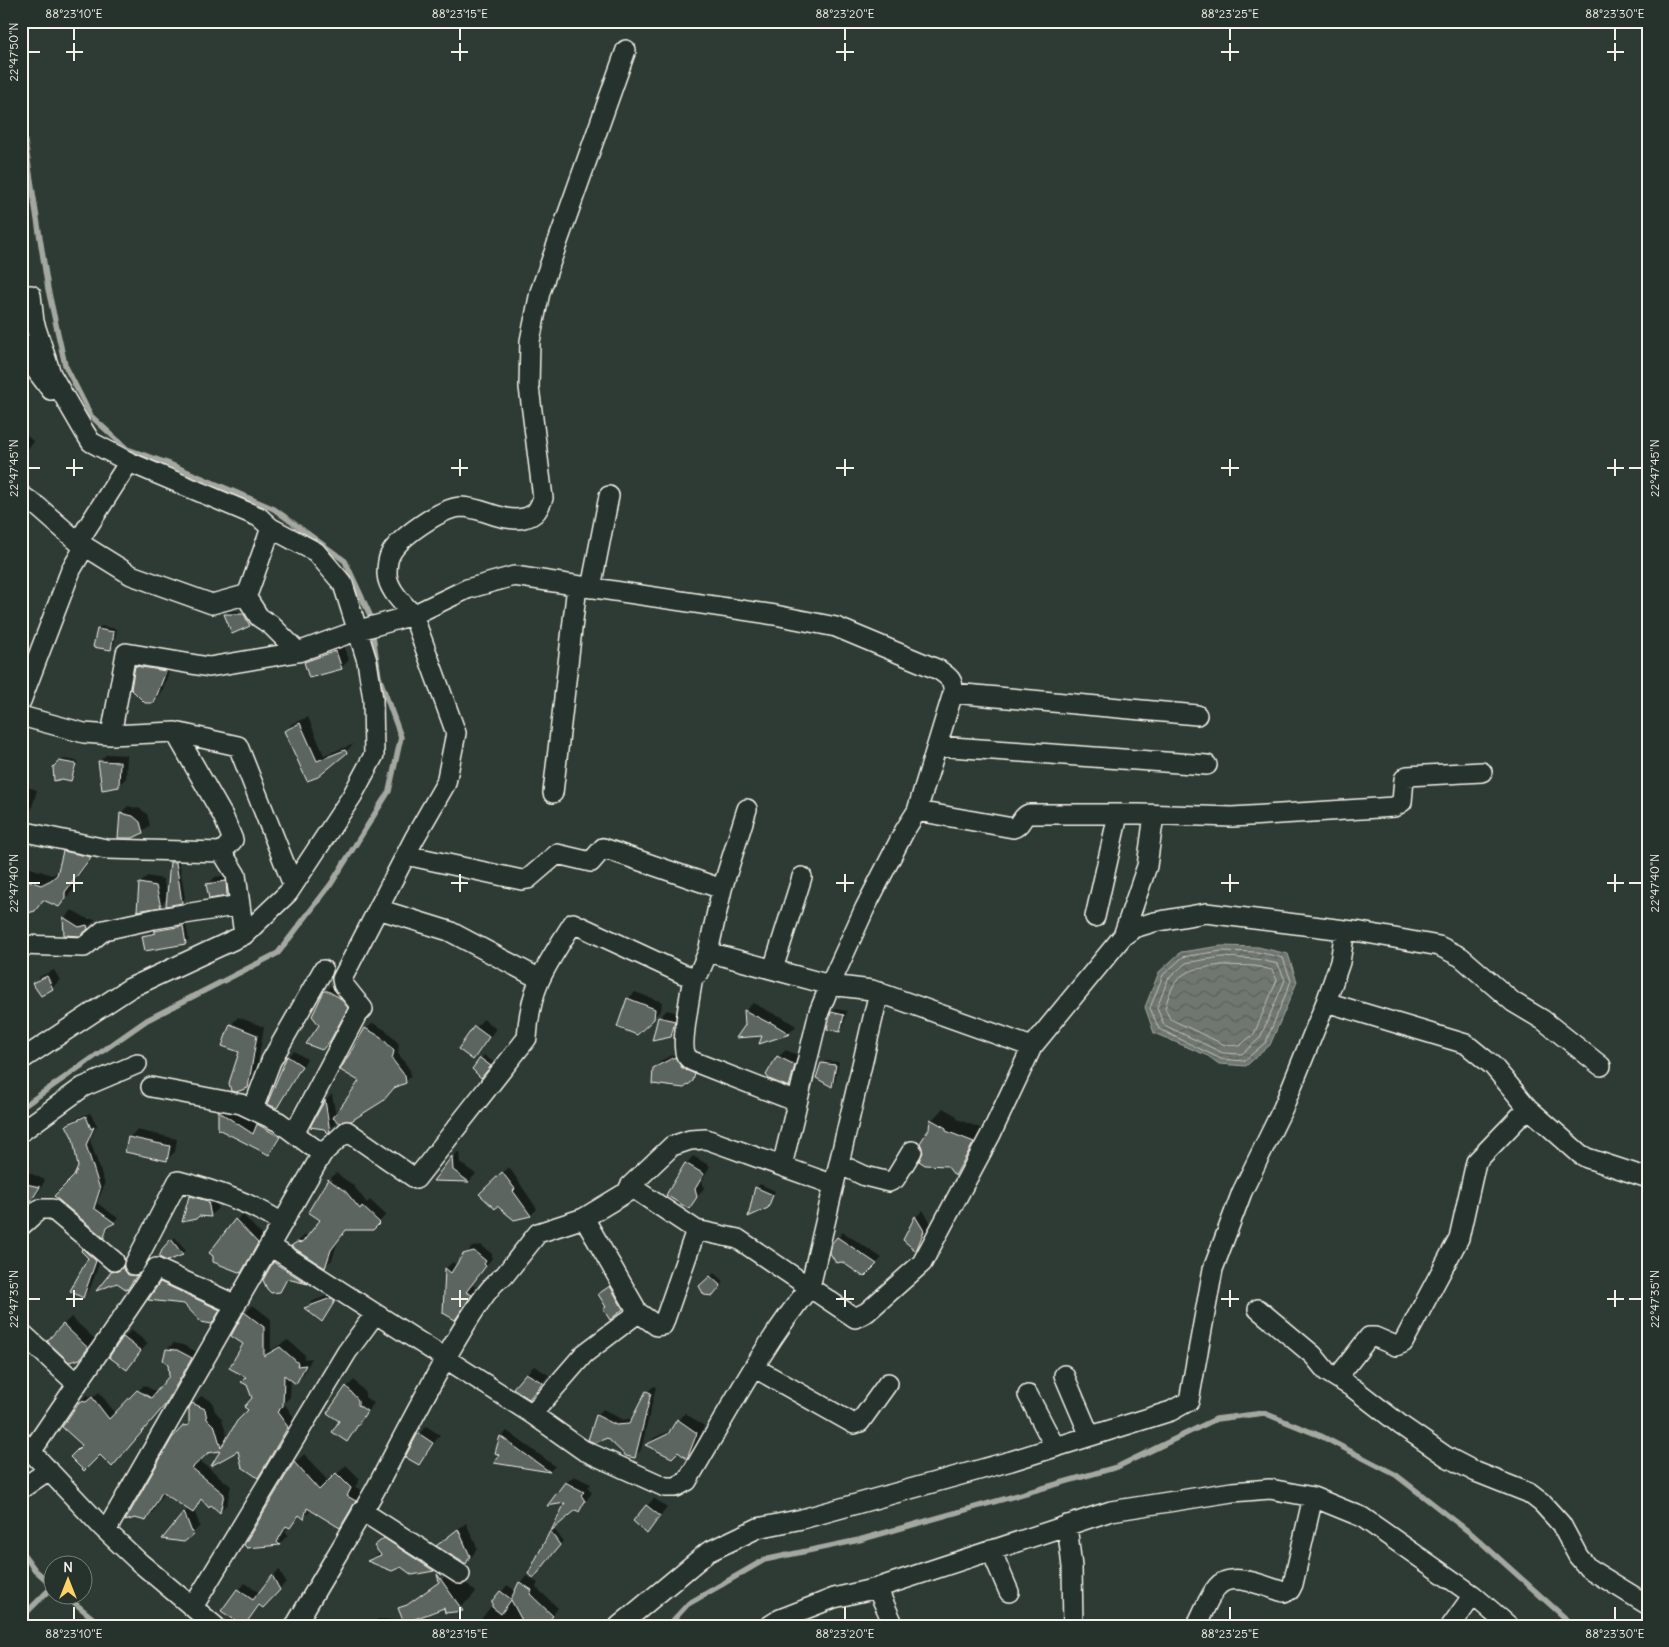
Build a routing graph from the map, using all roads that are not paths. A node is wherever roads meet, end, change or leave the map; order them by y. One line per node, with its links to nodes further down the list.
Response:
1 (626, 50): 12 (street)
2 (31, 295): 5 (street)
3 (21, 342): 4 (street)
4 (81, 443)
5 (129, 462): 8 (street); 9 (street)
6 (21, 495): 9 (street)
7 (609, 496): 10 (street)
8 (271, 528): 11 (street); 13 (street)
9 (81, 544): 11 (street); 16 (street)
10 (584, 587): 12 (street); 15 (street); 24 (street)
11 (245, 595): 14 (street)
12 (412, 616): 13 (street); 31 (street)
13 (356, 631): 14 (street); 33 (street)
14 (298, 652): 20 (street)
15 (953, 693): 17 (street); 21 (street)
16 (21, 701)
17 (1198, 715)
18 (21, 716): 20 (street)
19 (175, 732): 20 (street); 30 (street); 33 (street)
20 (110, 735)
21 (937, 746): 22 (street); 26 (street)
22 (1207, 765)
23 (1482, 772): 28 (street)
24 (553, 793)
25 (747, 809): 34 (street)
26 (917, 811): 27 (street); 47 (street)
27 (1118, 815): 28 (street); 37 (street)
28 (1154, 815): 39 (street)
29 (21, 831): 30 (street)
30 (222, 852): 35 (street)
31 (406, 855): 34 (street); 36 (street)
32 (802, 877): 43 (street)
33 (293, 885): 38 (street)
34 (722, 890): 42 (street)
35 (240, 905): 38 (street); 41 (street)
36 (378, 909): 46 (street); 59 (street)
37 (1095, 917)
38 (244, 935): 51 (street)
39 (1123, 936): 40 (street); 50 (street)
40 (1344, 936): 49 (street); 53 (street)
41 (21, 945)
42 (708, 952): 43 (street); 45 (street)
43 (772, 969): 47 (street)
44 (323, 970): 57 (street)
45 (693, 977): 46 (street); 55 (street)
46 (538, 978): 61 (street)
47 (830, 985): 48 (street); 55 (street)
48 (879, 992): 50 (street); 62 (street)
49 (1326, 1002): 56 (street); 88 (street)
50 (1032, 1047): 74 (street)
51 (21, 1060)
52 (137, 1064): 58 (street)
53 (1601, 1066)
54 (151, 1087): 57 (street)
55 (797, 1102): 63 (street)
56 (1528, 1108): 64 (street); 83 (street)
57 (253, 1109): 59 (street)
58 (21, 1132)
59 (295, 1132): 61 (street)
60 (912, 1151): 62 (street)
61 (322, 1154): 68 (street)
62 (839, 1164): 65 (street)
63 (782, 1166): 65 (street); 66 (street)
64 (1648, 1178)
65 (834, 1185): 74 (street)
66 (630, 1186): 67 (street); 70 (street)
67 (584, 1218): 77 (street); 80 (street)
68 (282, 1223): 71 (street); 73 (street)
69 (21, 1226): 72 (street)
70 (696, 1230): 74 (street); 77 (street)
71 (270, 1246): 75 (street); 78 (street)
72 (114, 1261)
73 (134, 1265)
74 (810, 1287): 81 (street)
75 (236, 1305): 85 (street); 96 (street)
76 (1258, 1308): 83 (street)
77 (636, 1311): 87 (street)
78 (374, 1314): 80 (street); 103 (street)
79 (21, 1332): 85 (street)
80 (445, 1360): 87 (street); 94 (street)
81 (755, 1368): 84 (street); 87 (street)
82 (1064, 1375): 88 (street)
83 (1337, 1378): 102 (street)
84 (888, 1383)
85 (77, 1384): 89 (street)
86 (1028, 1395): 90 (street)
87 (532, 1414)
88 (1090, 1436): 90 (street)
89 (26, 1446): 91 (street)
90 (1055, 1447): 106 (street)
91 (49, 1470): 92 (street); 96 (street)
92 (21, 1489)
93 (1313, 1497): 95 (street); 101 (street); 110 (street)
94 (362, 1511): 98 (street); 105 (street)
95 (1067, 1525): 97 (street); 109 (street)
96 (106, 1530): 103 (street)
97 (991, 1550): 99 (street); 100 (street)
98 (460, 1574)
99 (877, 1588): 107 (street); 108 (street)
100 (1009, 1592)
101 (1473, 1595): 111 (street); 112 (street)
102 (1648, 1605)
103 (193, 1607): 104 (street)
104 (215, 1626)
105 (295, 1626)
106 (619, 1626)
107 (769, 1626)
108 (894, 1626)
109 (1072, 1626)
110 (1196, 1626)
111 (1451, 1626)
112 (1508, 1626)

